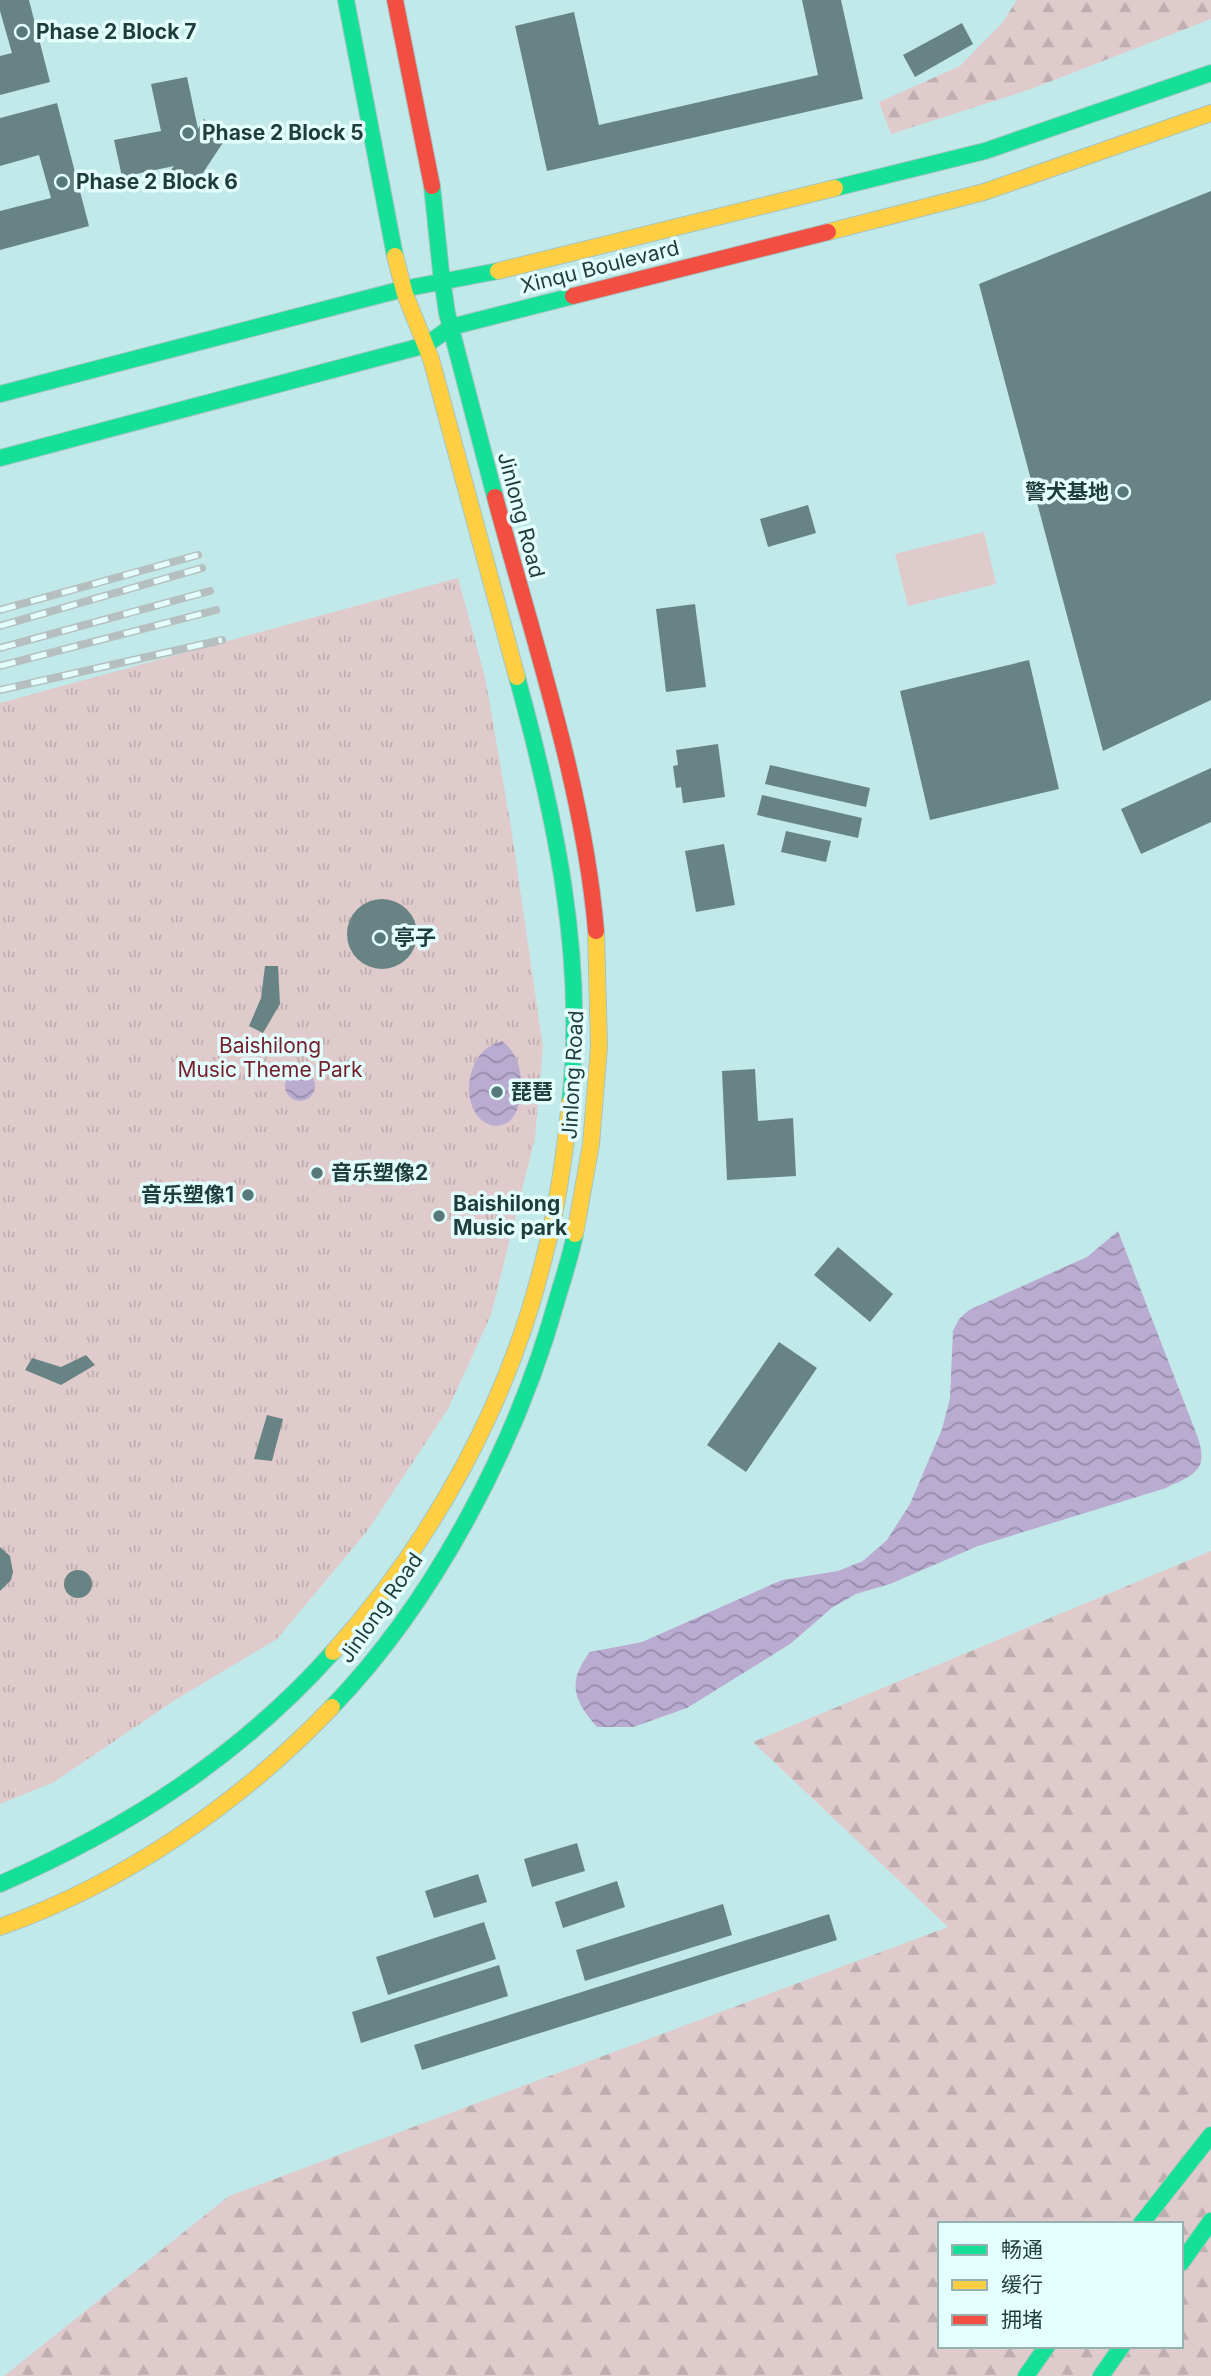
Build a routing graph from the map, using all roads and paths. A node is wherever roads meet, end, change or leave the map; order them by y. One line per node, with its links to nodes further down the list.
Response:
1 (346, 0): 6 (main road, Jinlong Road)
2 (395, 0): 5 (main road, Jinlong Road)
3 (1211, 73): 5 (main road, Xinqu Boulevard)
4 (1211, 113): 7 (main road, Xinqu Boulevard)
5 (442, 283): 6 (main road, Xinqu Boulevard); 7 (main road, Jinlong Road)
6 (403, 289): 8 (main road, Jinlong Road); 9 (main road, Xinqu Boulevard)
7 (451, 327): 8 (main road, Xinqu Boulevard); 12 (main road, Jinlong Road)
8 (426, 345): 10 (main road, Xinqu Boulevard); 11 (main road, Jinlong Road)
9 (0, 394)
10 (0, 458)
11 (0, 1884)
12 (0, 1927)
13 (1211, 2135): 15 (main road)
14 (1211, 2221): 16 (main road)
15 (1143, 2222)
16 (1183, 2260)
17 (1046, 2348): 19 (main road)
18 (1121, 2348): 20 (main road)
19 (1026, 2376)
20 (1101, 2376)

